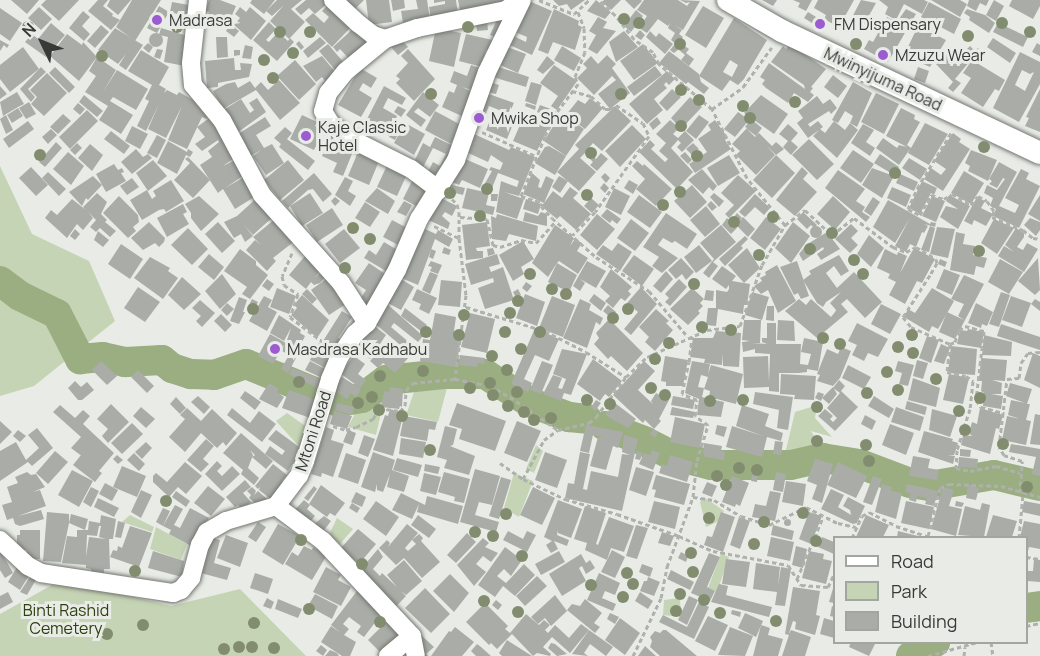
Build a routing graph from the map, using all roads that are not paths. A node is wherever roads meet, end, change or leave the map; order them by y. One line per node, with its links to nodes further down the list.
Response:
1 (198, 0): 8 (street)
2 (333, 0): 5 (street)
3 (521, 0): 5 (street); 7 (street, Mtoni Road)
4 (728, 0): 6 (street, Mwinyijuma Road)
5 (385, 39): 7 (street)
6 (1040, 153)
7 (439, 190): 8 (street, Mtoni Road)
8 (367, 323): 9 (street, Mtoni Road)
9 (276, 506): 10 (street); 11 (street)
10 (0, 539)
11 (412, 636): 12 (street); 13 (street)
12 (388, 656)
13 (416, 656)

